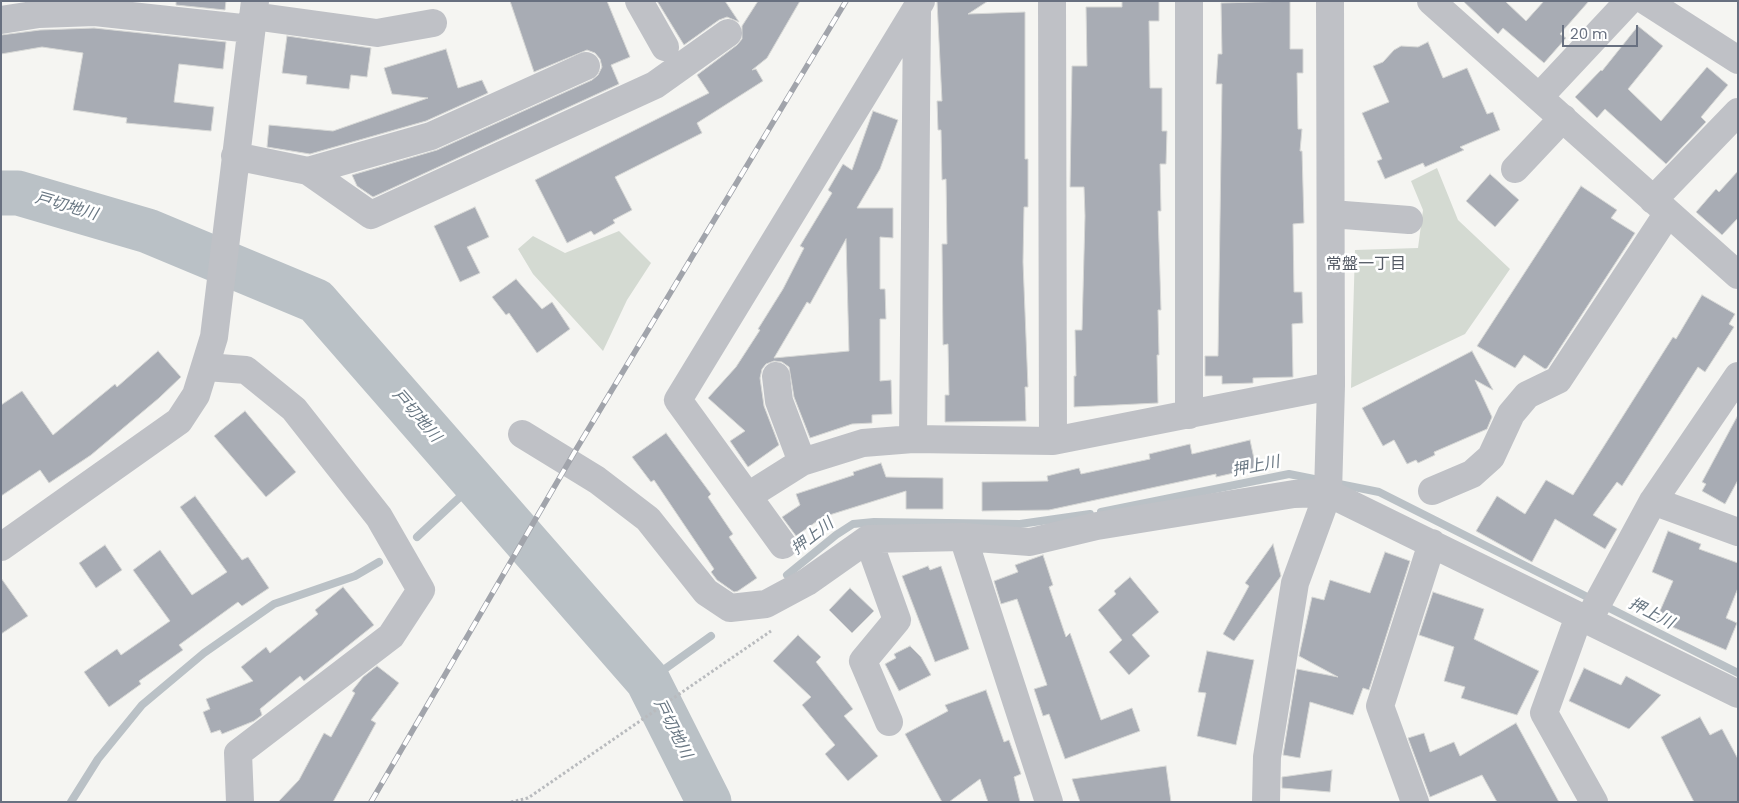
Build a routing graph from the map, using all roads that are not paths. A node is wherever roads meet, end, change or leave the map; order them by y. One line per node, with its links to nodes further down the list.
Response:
1 (639, 1): 13 (street)
2 (1052, 1): 33 (street)
3 (1189, 1): 30 (street)
4 (1330, 1): 23 (street)
5 (1431, 1): 16 (street)
6 (1629, 1): 16 (street)
7 (1646, 1): 14 (street)
8 (919, 5): 32 (street); 37 (street)
9 (253, 16): 10 (street); 11 (street); 19 (street)
10 (1, 20)
11 (433, 23)
12 (728, 33): 21 (street)
13 (665, 47)
14 (1738, 60)
15 (586, 66): 21 (street)
16 (1540, 96): 18 (street)
17 (1738, 112): 22 (street)
18 (1563, 118): 20 (street); 22 (street)
19 (234, 162): 21 (street); 26 (street)
20 (1515, 169)
21 (308, 171)
22 (1660, 206): 25 (street); 35 (street)
23 (1330, 214): 24 (street); 29 (street)
24 (1408, 220)
25 (1738, 275)
26 (206, 367): 44 (street); 48 (street)
27 (776, 376): 34 (street)
28 (1738, 376): 38 (street)
29 (1331, 386): 30 (street); 36 (street)
30 (1189, 415): 33 (street)
31 (522, 434): 41 (street)
32 (913, 439): 33 (street); 34 (street)
33 (1053, 441)
34 (802, 462): 37 (street)
35 (1432, 491)
36 (1328, 493): 40 (street); 42 (street); 50 (street)
37 (748, 496): 43 (street)
38 (1653, 500): 39 (street); 45 (street)
39 (1738, 532)
40 (963, 537): 41 (street); 49 (street)
41 (868, 539): 47 (street)
42 (1432, 543): 45 (street); 51 (street)
43 (783, 545)
44 (1, 547)
45 (1583, 618): 46 (street); 52 (street)
46 (1738, 694)
47 (889, 722)
48 (240, 802)
49 (1049, 802)
50 (1266, 802)
51 (1415, 802)
52 (1594, 802)

